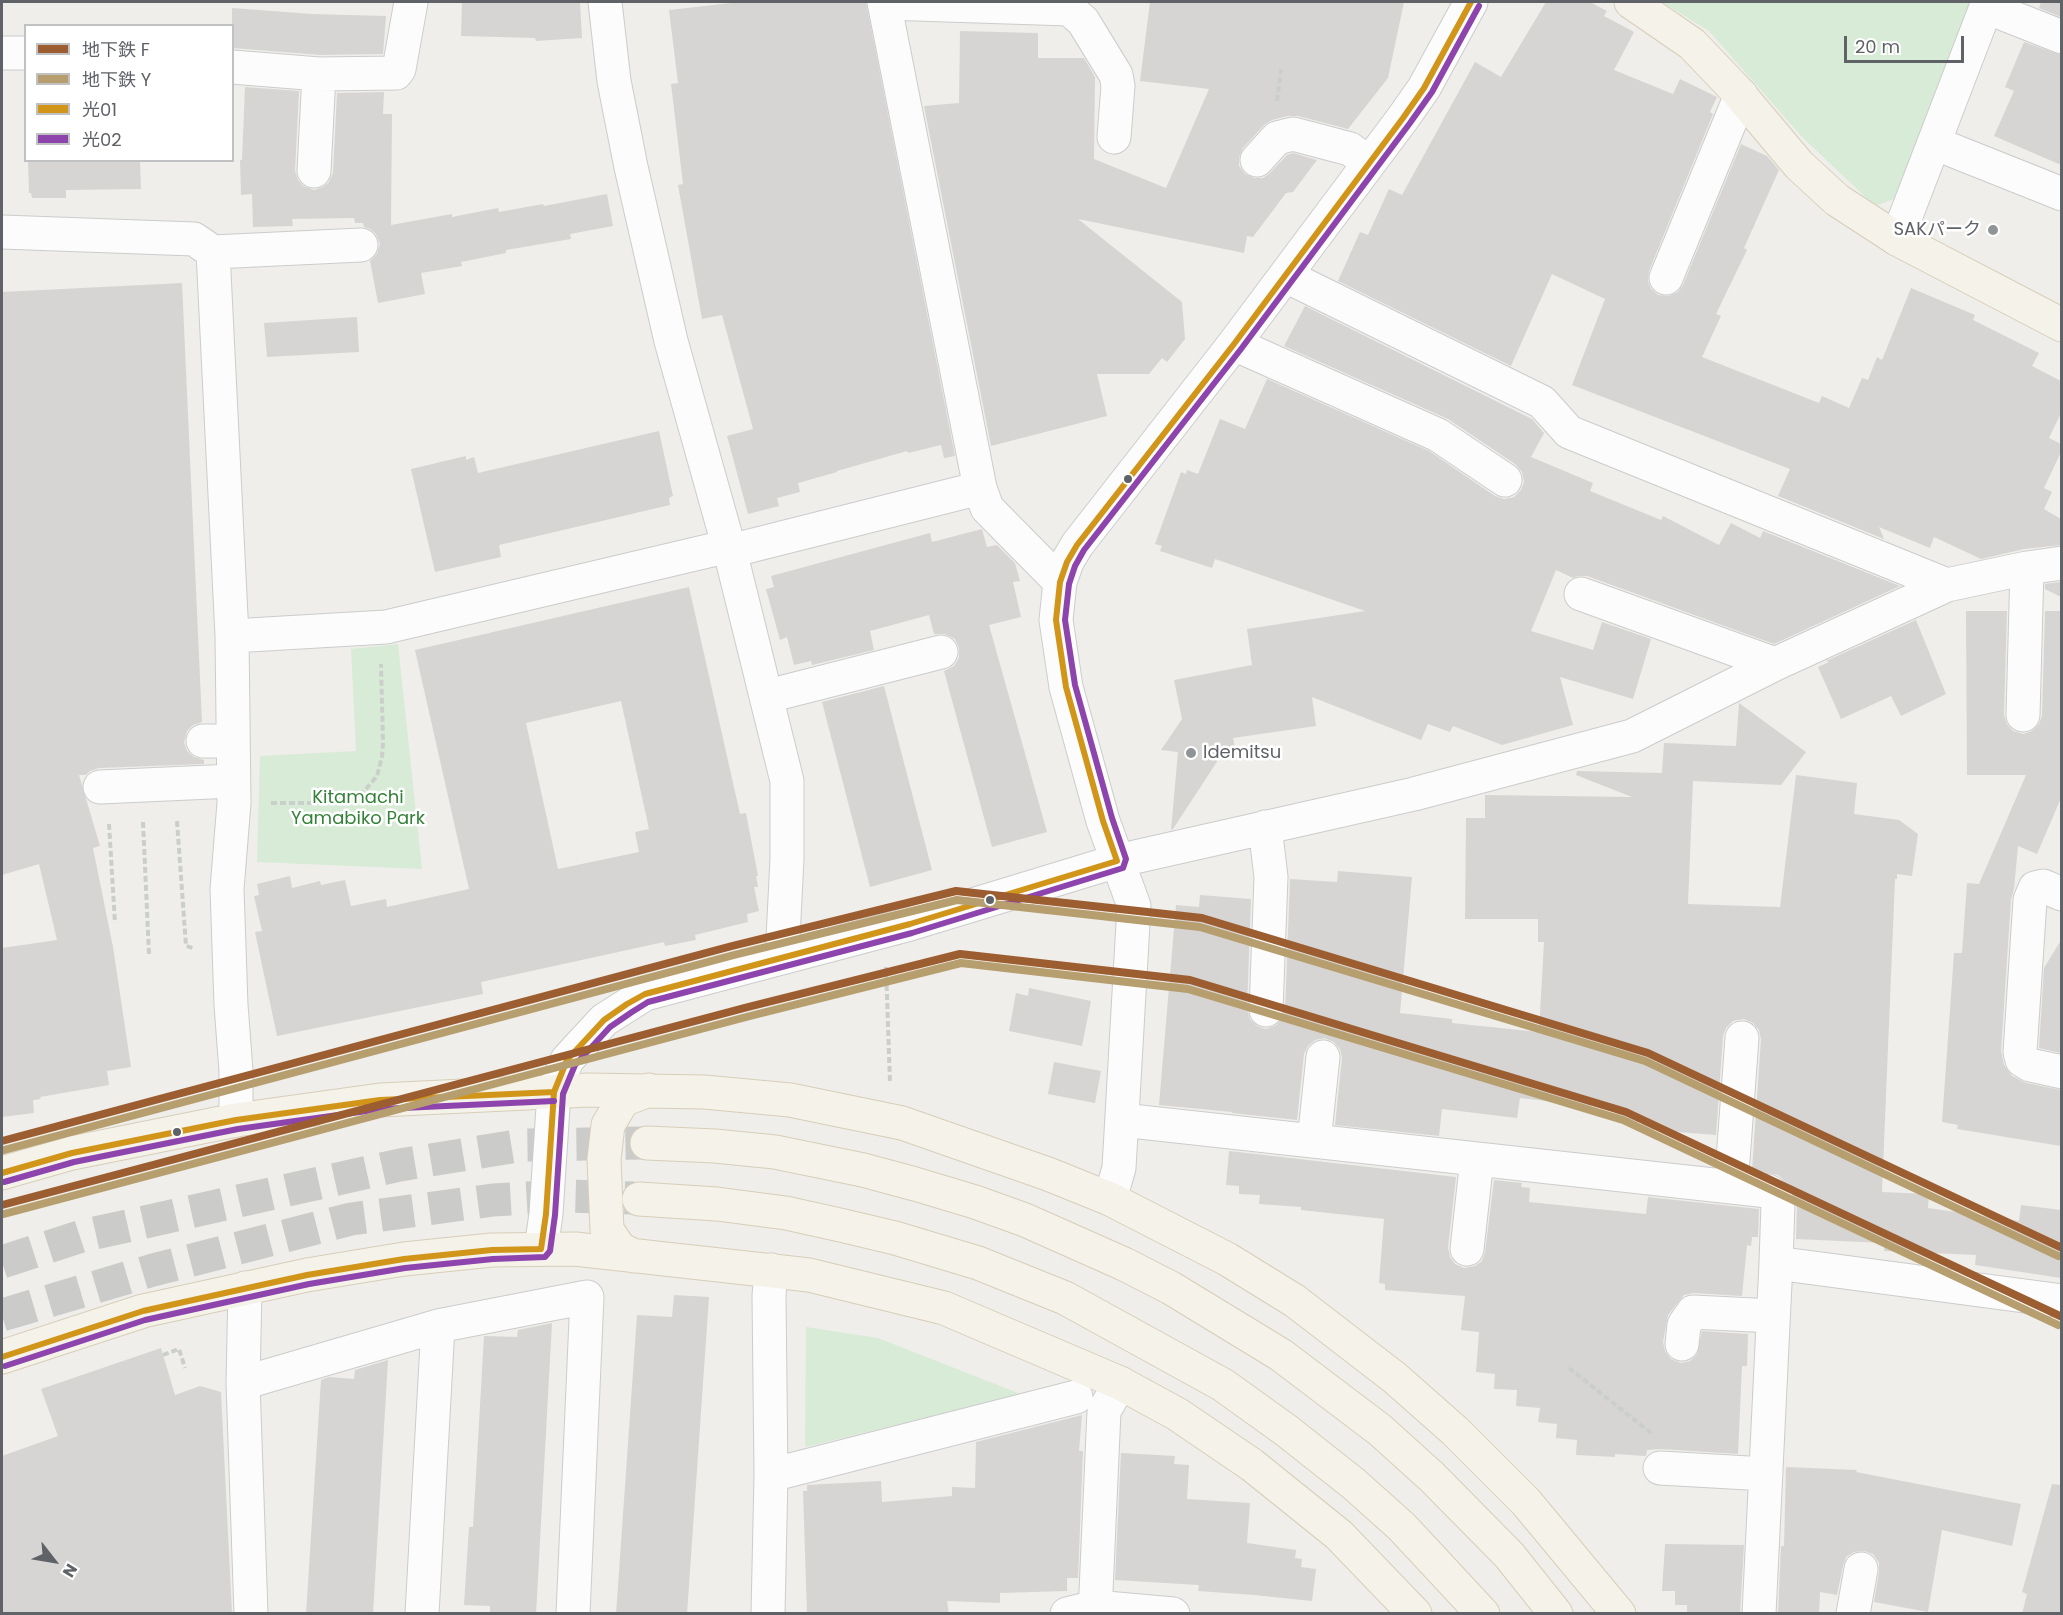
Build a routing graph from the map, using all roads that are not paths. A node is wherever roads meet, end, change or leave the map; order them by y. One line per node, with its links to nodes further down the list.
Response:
1 (411, 2): 11 (street)
2 (605, 2): 29 (street)
3 (884, 2): 13 (street); 28 (street)
4 (1471, 2): 16 (street)
5 (1630, 2): 12 (main road)
6 (1987, 4): 7 (street); 14 (street)
7 (2061, 37)
8 (2, 53): 9 (street)
9 (24, 53)
10 (234, 67): 11 (street)
11 (319, 74): 17 (street)
12 (1741, 95): 20 (main road); 24 (street)
13 (1114, 137)
14 (1934, 143): 18 (street); 20 (street)
15 (1257, 160): 16 (street)
16 (1369, 163): 23 (street)
17 (314, 171)
18 (2061, 194)
19 (2, 232): 22 (street)
20 (1897, 239): 25 (main road)
21 (361, 245): 22 (street)
22 (213, 252): 35 (street)
23 (1286, 276): 26 (street); 33 (street)
24 (1666, 278)
25 (2061, 325)
26 (1234, 344): 27 (street); 32 (street)
27 (1505, 480)
28 (980, 488): 29 (street); 32 (street)
29 (729, 548): 35 (street); 38 (street)
30 (2061, 563): 31 (street)
31 (2027, 568): 33 (street); 39 (street)
32 (1060, 582): 43 (street)
33 (1947, 585): 37 (street)
34 (1581, 594): 37 (street)
35 (232, 636): 41 (street)
36 (941, 652): 38 (street)
37 (1775, 664): 42 (street)
38 (768, 696): 45 (street)
39 (2023, 715)
40 (104, 787): 41 (street)
41 (233, 792): 52 (street)
42 (1265, 828): 43 (street); 46 (street)
43 (1117, 861): 45 (street); 53 (street)
44 (2061, 894): 49 (street)
45 (782, 958): 51 (street)
46 (1266, 1010)
47 (1742, 1038): 58 (street)
48 (1323, 1057): 54 (street)
49 (2061, 1072)
50 (649, 1090): 51 (main road); 59 (main road); 63 (main road)
51 (554, 1092): 52 (main road); 61 (street)
52 (236, 1120): 57 (main road)
53 (1122, 1120): 54 (street); 59 (street)
54 (1314, 1141): 56 (street)
55 (646, 1143): 87 (main road)
56 (1477, 1159): 58 (street); 62 (street)
57 (2, 1173)
58 (1731, 1187): 64 (street)
59 (1110, 1198): 88 (main road)
60 (639, 1199): 86 (main road)
61 (541, 1249): 63 (main road); 66 (main road)
62 (1467, 1249)
63 (634, 1256): 65 (main road)
64 (1776, 1263): 67 (street); 68 (street)
65 (771, 1270): 73 (main road); 76 (street)
66 (245, 1288): 71 (main road); 72 (street)
67 (2061, 1301)
68 (1773, 1316): 70 (street); 77 (street)
69 (438, 1326): 72 (street); 81 (street); 82 (street)
70 (1682, 1344)
71 (2, 1357)
72 (243, 1383): 80 (street)
73 (1120, 1383): 79 (street); 85 (main road)
74 (1076, 1397): 76 (street)
75 (1660, 1468): 77 (street)
76 (771, 1474): 83 (street)
77 (1766, 1474): 89 (street)
78 (1861, 1569): 90 (street)
79 (1086, 1611): 84 (street)
80 (251, 1614)
81 (422, 1614)
82 (573, 1614)
83 (768, 1614)
84 (1173, 1614)
85 (1415, 1614)
86 (1483, 1614)
87 (1556, 1614)
88 (1619, 1614)
89 (1759, 1614)
90 (1853, 1614)

